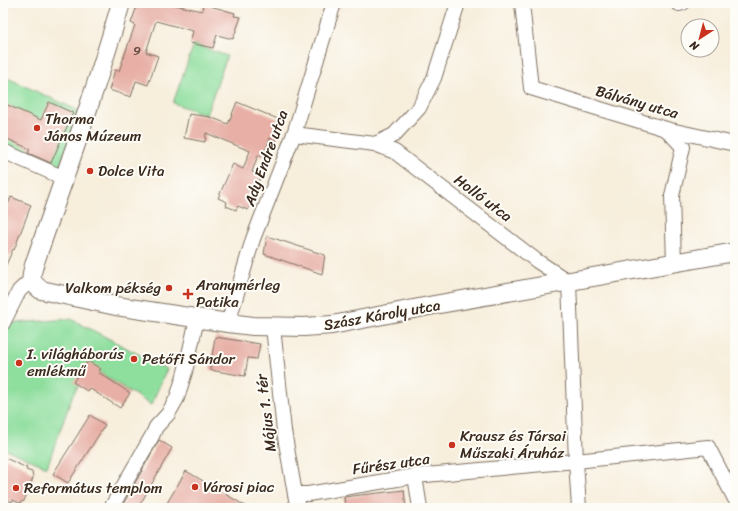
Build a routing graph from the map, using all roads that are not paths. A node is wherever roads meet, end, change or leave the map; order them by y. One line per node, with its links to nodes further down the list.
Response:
1 (122, 3): 10 (main road)
2 (334, 3): 6 (street, Ady Endre utca)
3 (458, 3): 8 (street)
4 (522, 3): 5 (street, Bálvány utca)
5 (666, 129): 7 (street, Bálvány utca); 12 (street)
6 (294, 134): 8 (street, Holló utca); 17 (street, Ady Endre utca)
7 (735, 143)
8 (376, 144): 14 (street, Holló utca)
9 (3, 151): 10 (street)
10 (64, 178): 13 (main road)
11 (735, 252): 12 (main road, Szász Károly utca)
12 (674, 263): 14 (main road, Szász Károly utca)
13 (32, 279): 15 (main road, Szász Károly utca); 16 (street)
14 (569, 282): 18 (main road, Szász Károly utca); 19 (street)
15 (196, 318): 17 (main road, Szász Károly utca); 23 (street)
16 (3, 323)
17 (228, 324): 18 (main road, Szász Károly utca)
18 (274, 327): 21 (street, Május 1. tér)
19 (576, 461): 20 (street, Fűrész utca); 22 (street, Fűrész utca); 26 (street)
20 (415, 476): 21 (street, Fűrész utca); 25 (street)
21 (295, 494): 24 (street, Május 1. tér)
22 (735, 499)
23 (110, 508)
24 (298, 508)
25 (420, 508)
26 (579, 508)

